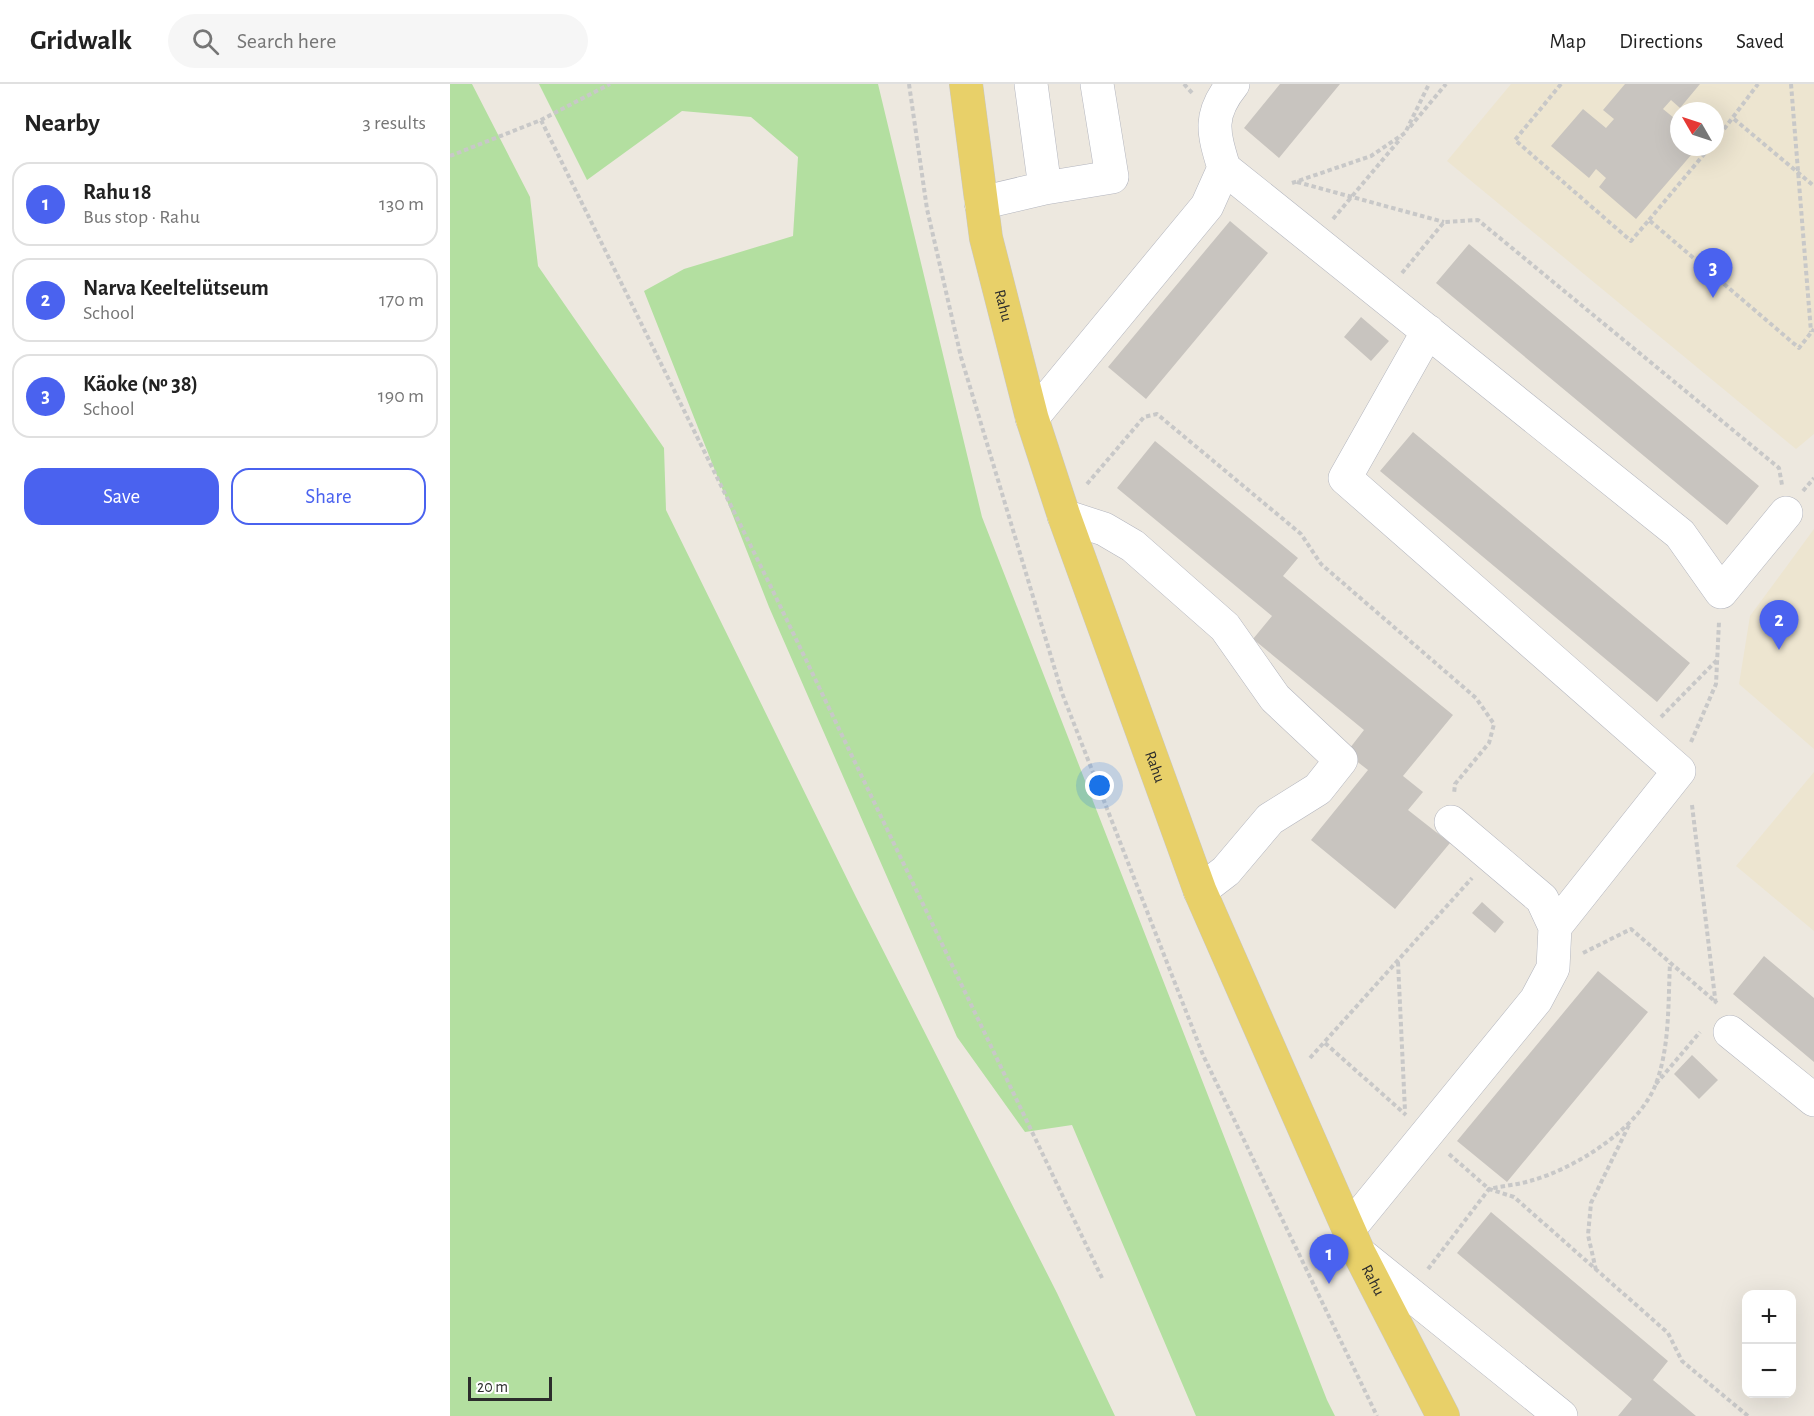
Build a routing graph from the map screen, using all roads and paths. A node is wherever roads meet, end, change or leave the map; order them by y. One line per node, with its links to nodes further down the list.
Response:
1 (610, 84): 13 (path)
2 (909, 84): 58 (path)
3 (966, 84): 24 (main road, Rahu)
4 (1031, 84): 22 (lane)
5 (1097, 84): 22 (lane)
6 (1233, 84): 19 (lane)
7 (1429, 84): 15 (path)
8 (1446, 84): 15 (path)
9 (1561, 84): 25 (path)
10 (1758, 84): 12 (path)
11 (1791, 84): 18 (path)
12 (1734, 119): 14 (path); 18 (path)
13 (541, 120): 16 (path); 56 (path)
14 (1724, 131)
15 (1406, 133): 20 (path); 23 (path)
16 (450, 156)
17 (1702, 156): 25 (path)
18 (1798, 172): 21 (path); 29 (path)
19 (1234, 176): 20 (path); 27 (lane); 31 (lane)
20 (1297, 182): 23 (path)
21 (1814, 186)
22 (1045, 188): 24 (lane)
23 (1351, 198): 26 (path); 27 (path)
24 (981, 203): 31 (main road, Rahu)
25 (1649, 220): 29 (path)
26 (1444, 222): 28 (path); 33 (path)
27 (1316, 241): 28 (lane)
28 (1384, 296): 30 (lane)
29 (1812, 331)
30 (1428, 332): 35 (lane); 38 (lane)
31 (1032, 418): 34 (main road, Rahu)
32 (1087, 484): 39 (path)
33 (1786, 513): 35 (lane)
34 (1064, 516): 41 (main road, Rahu); 41 (lane)
35 (1721, 592): 36 (path)
36 (1717, 660): 37 (path); 38 (path)
37 (1664, 728)
38 (1678, 771): 42 (lane); 46 (path)
39 (1451, 822): 40 (lane)
40 (1491, 856): 42 (lane); 43 (path)
41 (1200, 891): 54 (main road, Rahu)
42 (1555, 927): 45 (lane)
43 (1398, 962): 47 (path); 51 (path)
44 (1670, 963): 45 (path); 46 (path); 49 (path)
45 (1553, 968): 51 (lane)
46 (1717, 1017): 49 (path); 50 (lane)
47 (1325, 1043): 48 (path); 51 (path)
48 (1310, 1058)
49 (1656, 1084): 52 (path)
50 (1814, 1100)
51 (1416, 1124): 53 (path); 54 (lane)
52 (1629, 1124): 53 (path); 55 (path)
53 (1489, 1189): 55 (path); 57 (path)
54 (1354, 1241): 57 (lane); 59 (main road, Rahu)
55 (1596, 1270): 61 (path)
56 (1102, 1278)
57 (1410, 1294): 60 (lane)
58 (1377, 1416)
59 (1443, 1416)
60 (1561, 1416)
61 (1748, 1416)

